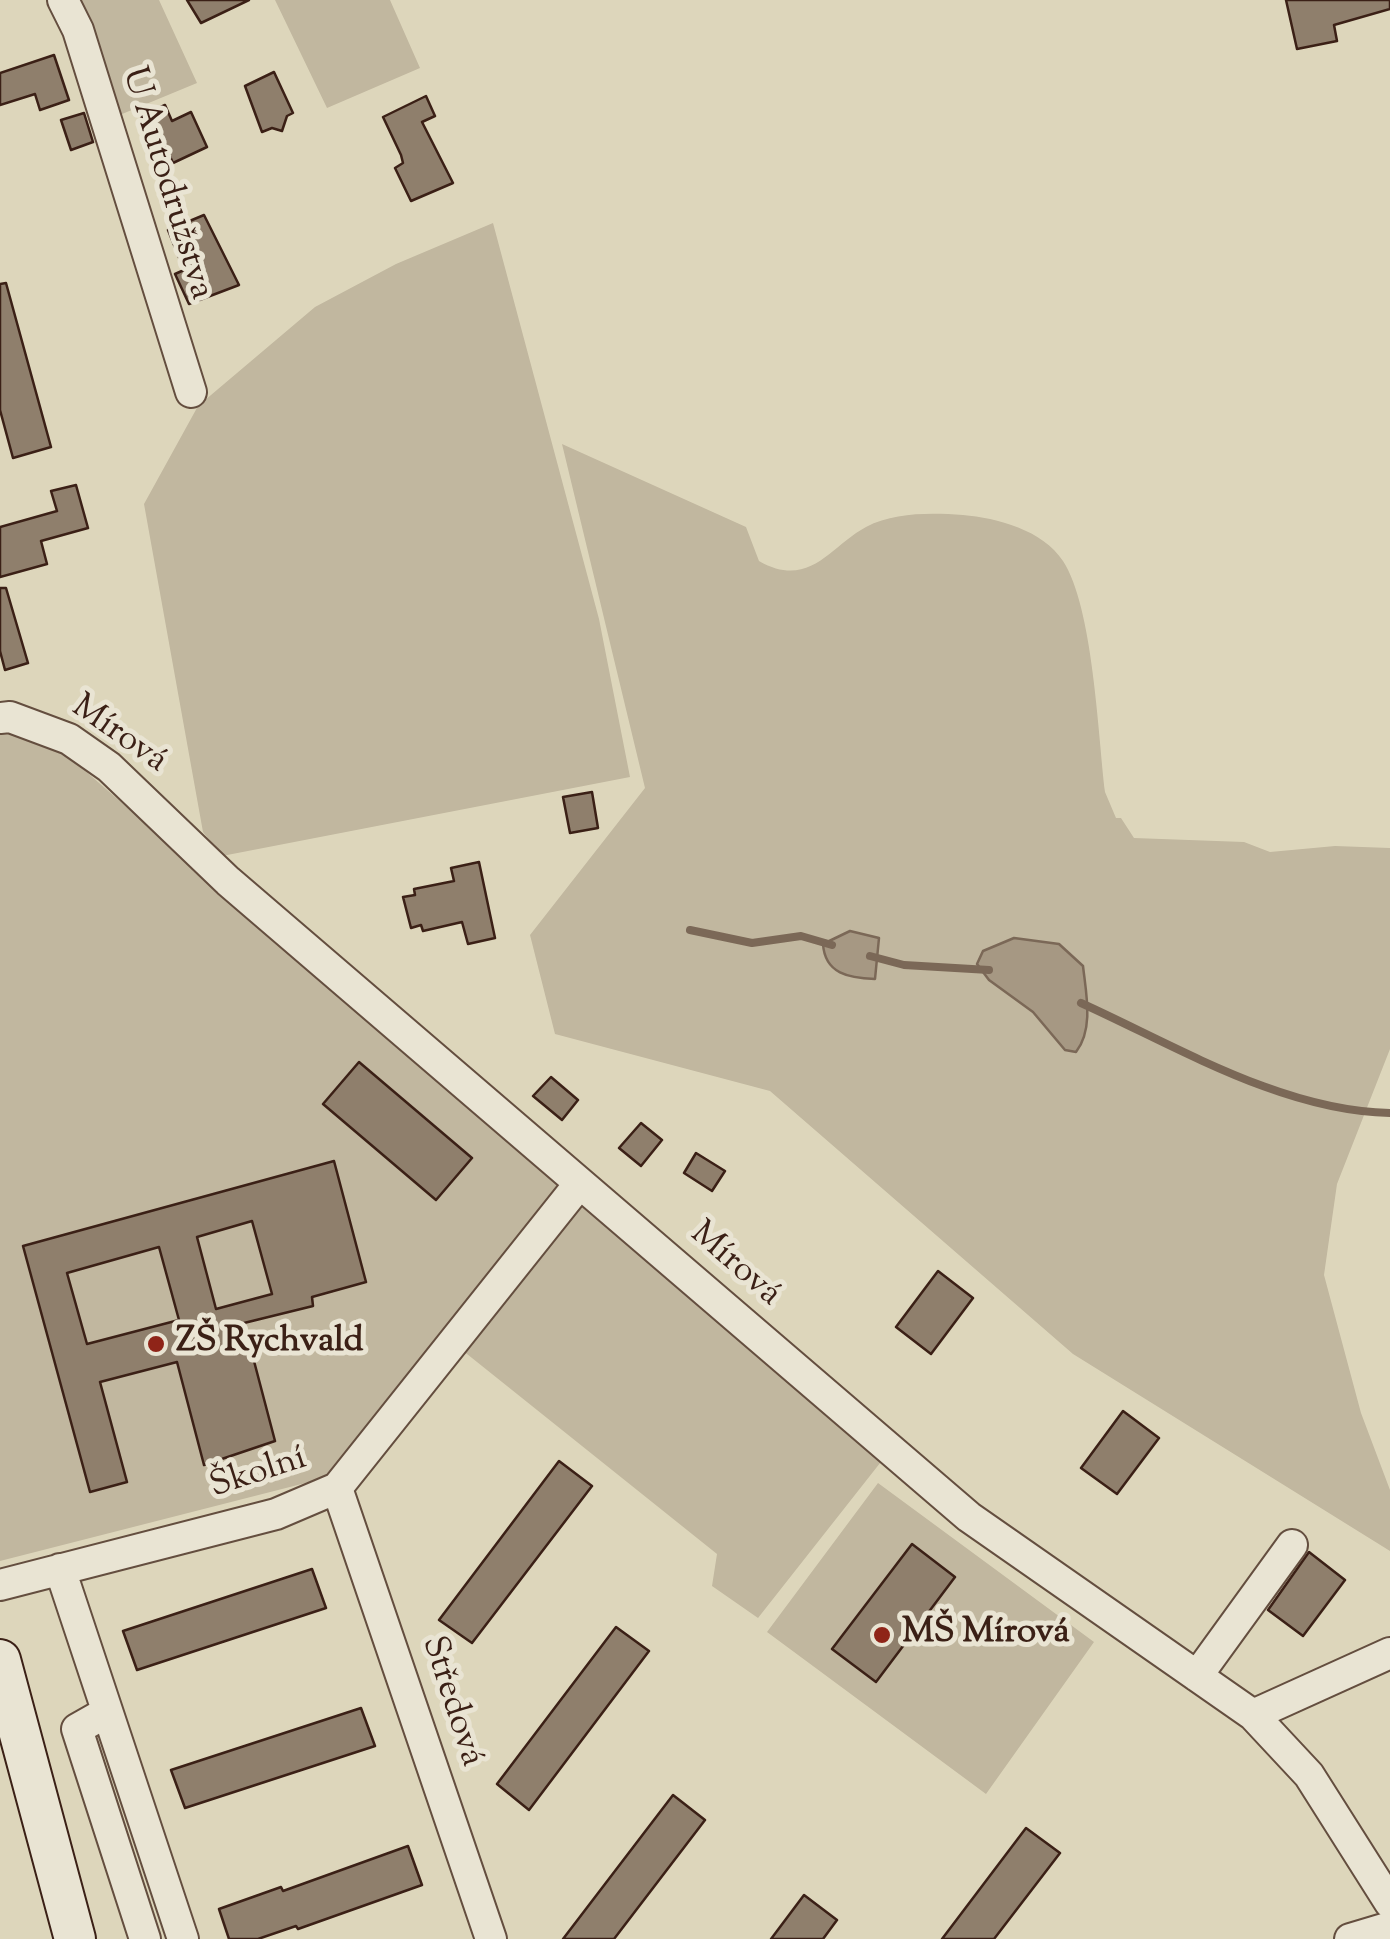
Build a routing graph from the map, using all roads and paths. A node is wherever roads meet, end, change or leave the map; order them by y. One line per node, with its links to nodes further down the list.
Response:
1 (63, 0): 2 (street, U Autodružstva)
2 (191, 392)
3 (0, 718): 4 (street, Mírová)
4 (580, 1183): 5 (street, Školní); 11 (street, Mírová)
5 (337, 1488): 7 (street, Školní); 19 (street, Středová)
6 (1292, 1545): 11 (street)
7 (60, 1569): 8 (street, Školní); 12 (street)
8 (0, 1585)
9 (1390, 1653): 13 (street)
10 (0, 1660): 16 (main road)
11 (1198, 1676): 13 (street, Mírová)
12 (107, 1712): 17 (street); 18 (street)
13 (1253, 1715): 14 (street, Mírová)
14 (1390, 1903)
15 (1390, 1927): 20 (street)
16 (75, 1939)
17 (144, 1939)
18 (183, 1939)
19 (491, 1939)
20 (1350, 1939)

